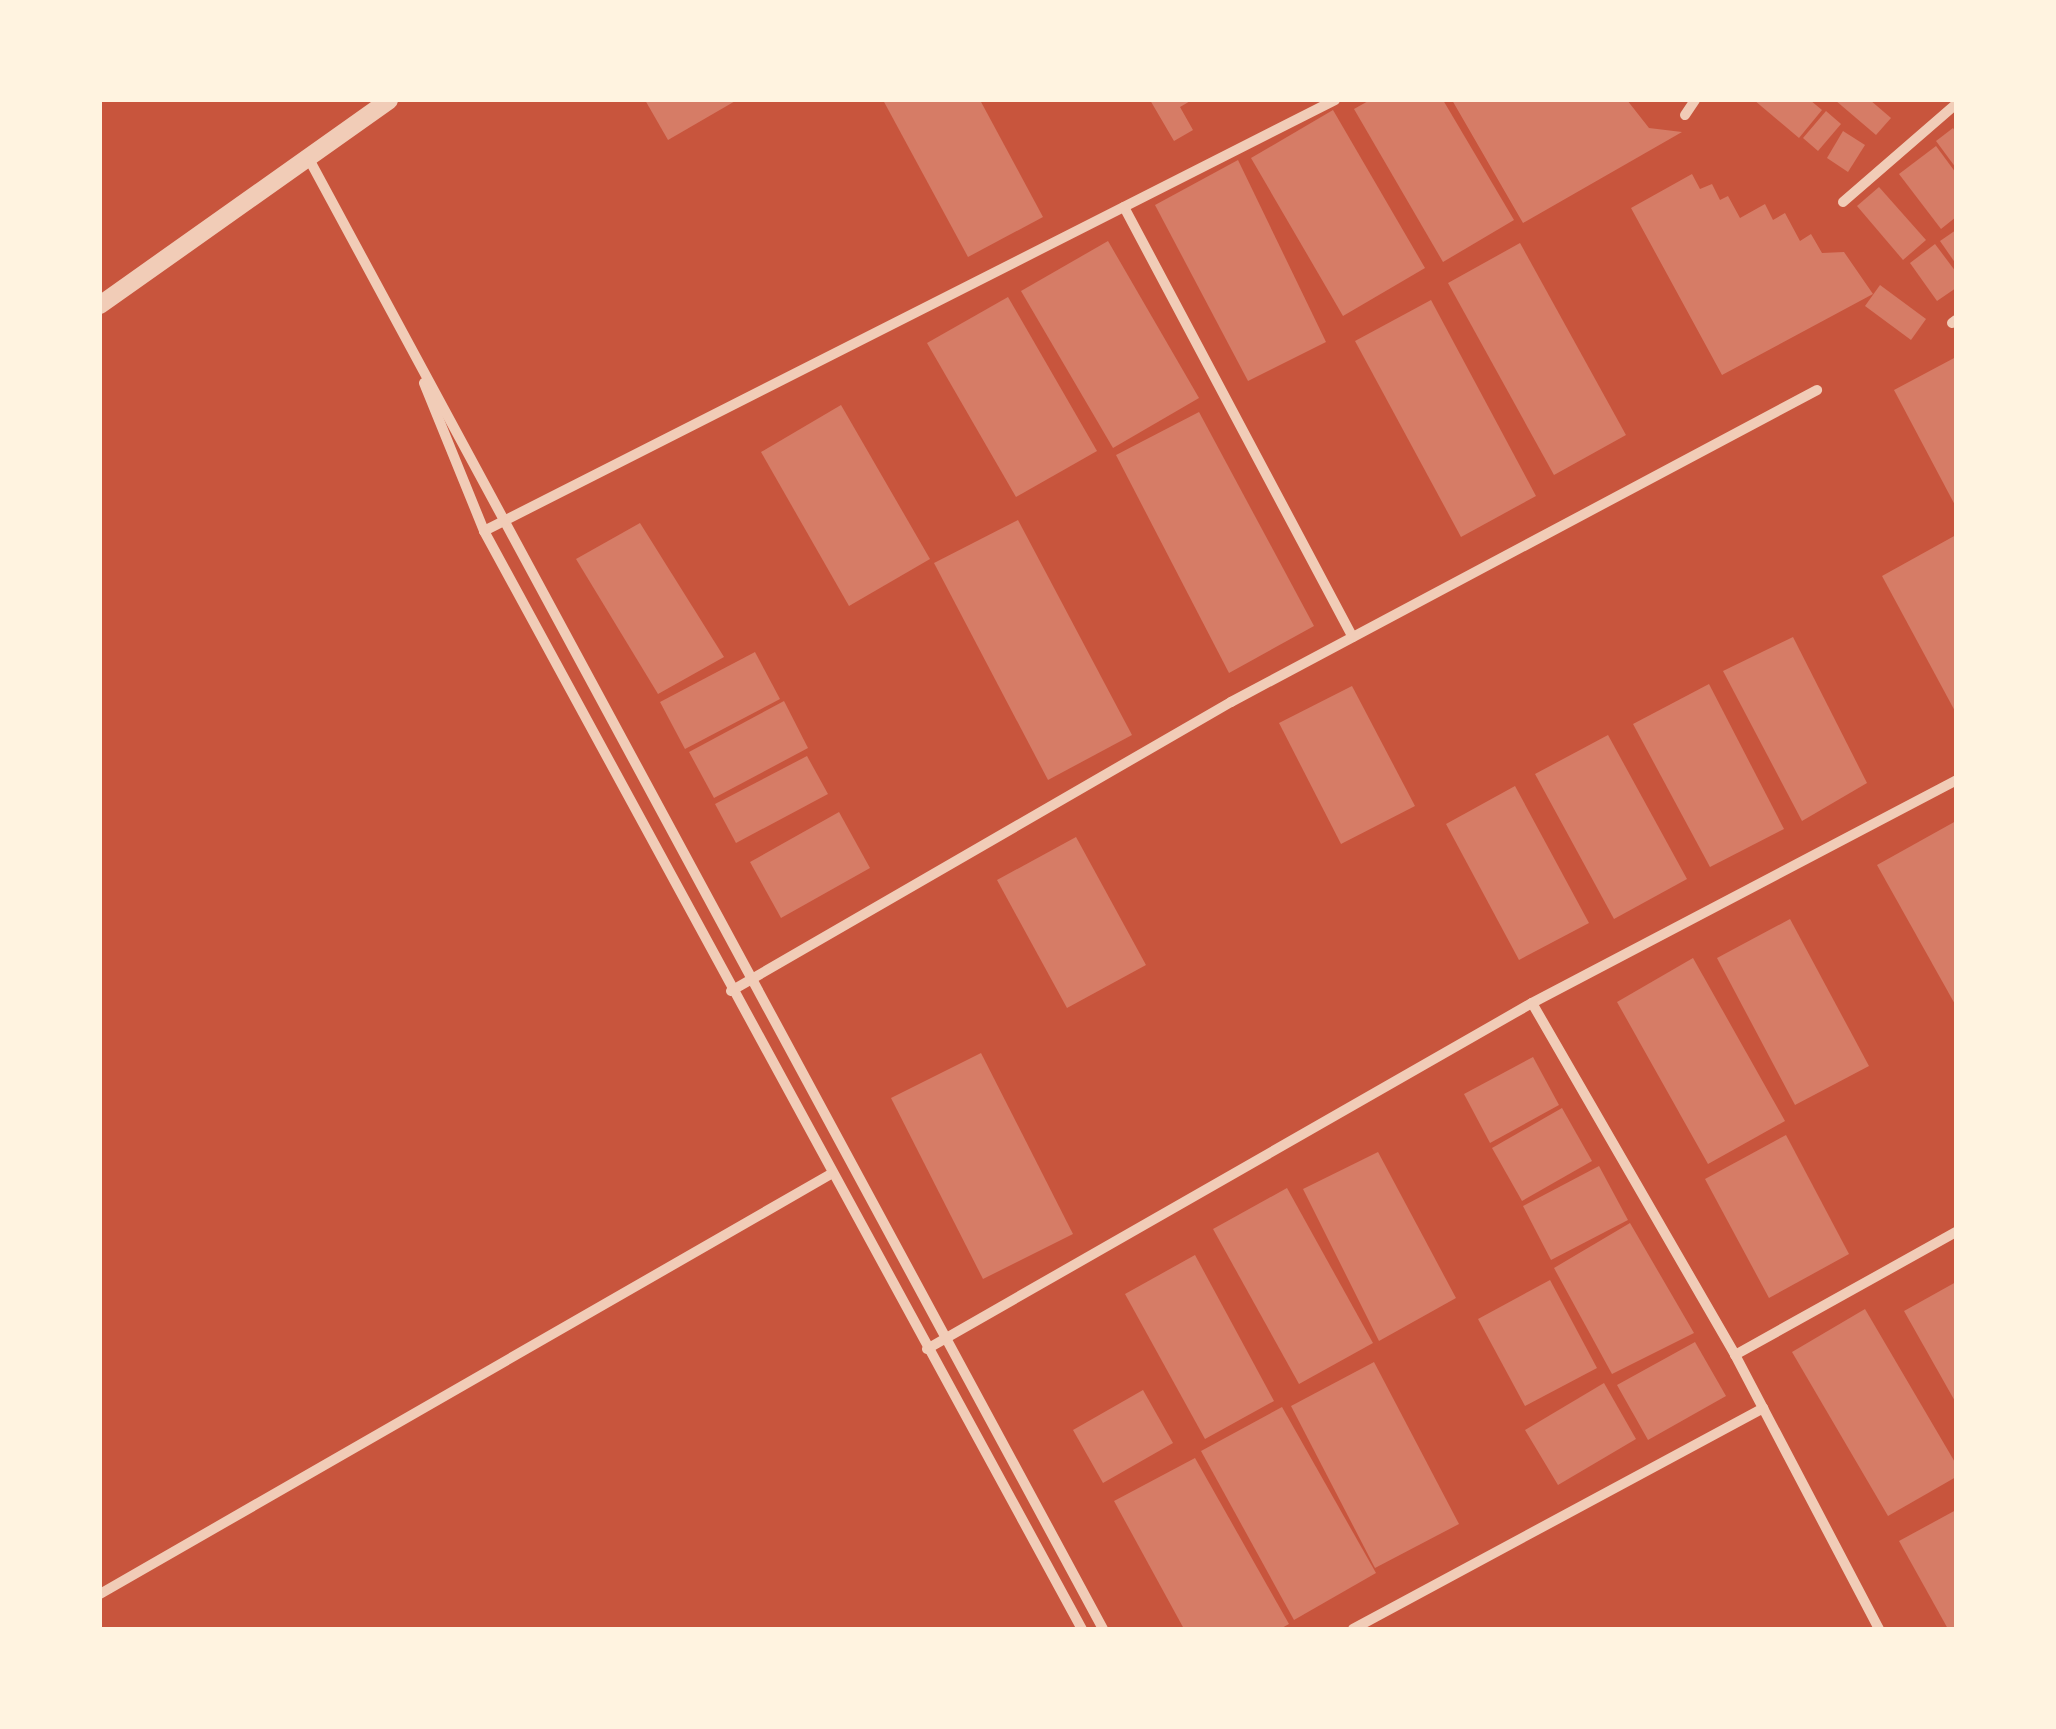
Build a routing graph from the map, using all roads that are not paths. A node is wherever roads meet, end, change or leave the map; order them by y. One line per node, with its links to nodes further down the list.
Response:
1 (388, 100): 6 (street)
2 (1336, 100): 8 (street)
3 (1695, 100): 5 (street)
4 (1956, 104): 7 (street)
5 (1685, 115)
6 (310, 160): 9 (street); 10 (street)
7 (1843, 202)
8 (1124, 207): 12 (street); 14 (street)
9 (100, 305)
10 (409, 345): 12 (street); 13 (street)
11 (1817, 390): 14 (street)
12 (508, 518): 13 (street); 16 (street)
13 (484, 531): 17 (street)
14 (1353, 636): 16 (street)
15 (1956, 780): 18 (street)
16 (754, 977): 17 (street); 21 (street)
17 (731, 991): 19 (street)
18 (1532, 1003): 21 (street); 23 (street)
19 (831, 1174): 22 (street); 25 (street)
20 (1956, 1232): 23 (street)
21 (950, 1338): 22 (street); 27 (street)
22 (927, 1349): 26 (street)
23 (1735, 1355): 24 (street)
24 (1762, 1408): 28 (street); 29 (street)
25 (100, 1594)
26 (1082, 1629)
27 (1103, 1629)
28 (1353, 1629)
29 (1879, 1629)

